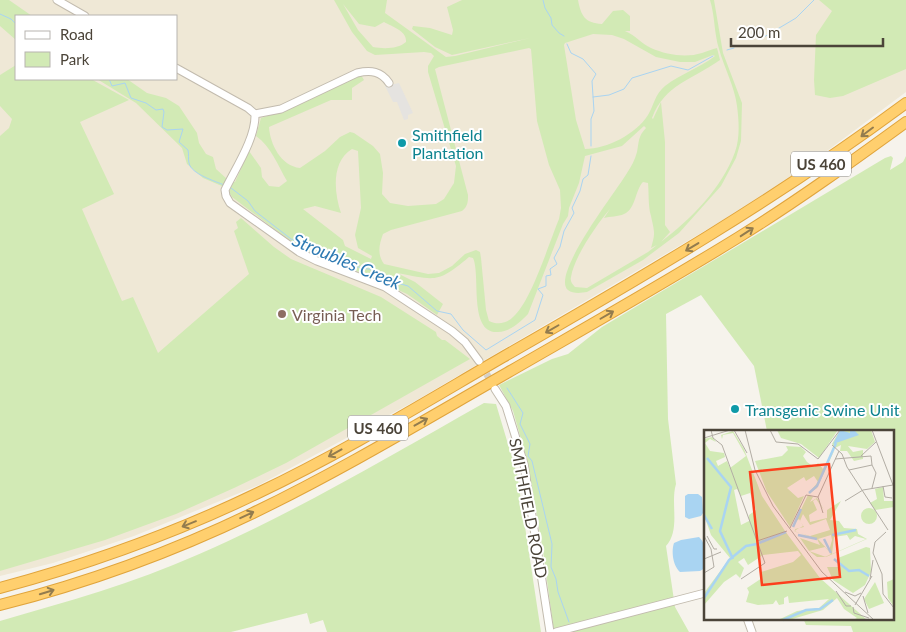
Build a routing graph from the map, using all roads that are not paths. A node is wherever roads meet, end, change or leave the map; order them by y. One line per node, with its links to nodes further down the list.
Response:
1 (57, 0): 2 (street)
2 (83, 15)
3 (178, 69): 6 (street)
4 (389, 84): 6 (street)
5 (906, 103): 10 (highway, US 460, one-way to 10)
6 (255, 114): 8 (street)
7 (906, 122): 12 (highway, US 460, one-way to 7)
8 (479, 361)
9 (495, 388): 14 (street, SMITHFIELD ROAD)
10 (0, 588)
11 (704, 593): 15 (street)
12 (0, 605)
13 (748, 620): 16 (street)
14 (550, 632)
15 (556, 632)
16 (752, 632)

